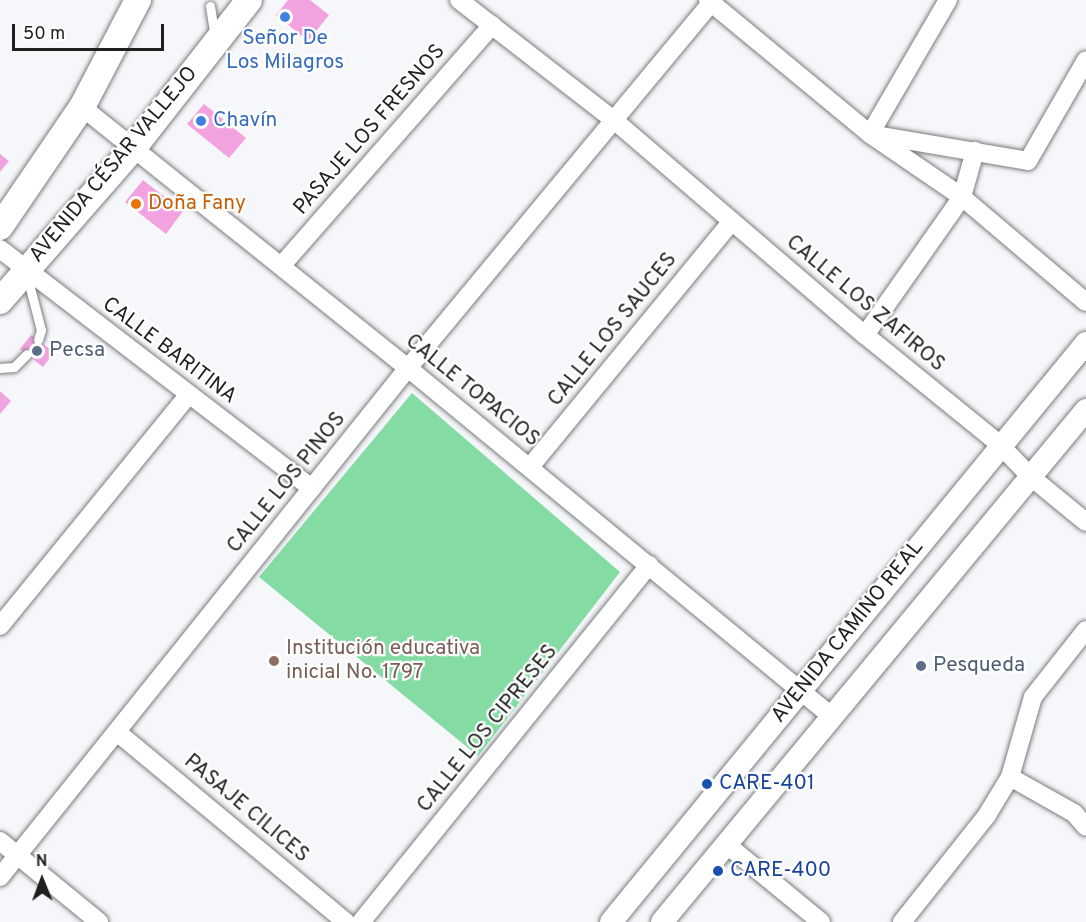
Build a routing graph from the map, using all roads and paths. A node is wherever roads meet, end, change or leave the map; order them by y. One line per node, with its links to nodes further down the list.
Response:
1 (249, 0): 8 (main road, AVENIDA CÉSAR VALLEJO)
2 (459, 0): 7 (street)
3 (948, 0): 12 (street)
4 (140, 1): 10 (main road)
5 (711, 1): 11 (street); 12 (street)
6 (210, 6): 8 (lane)
7 (492, 25): 11 (street); 19 (street, PASAJE LOS FRESNOS)
8 (216, 41): 13 (main road, AVENIDA CÉSAR VALLEJO)
9 (1086, 60): 14 (street)
10 (82, 107): 13 (street, CALLE TOPACIOS); 17 (main road)
11 (615, 121): 16 (street, CALLE LOS ZAFIROS); 28 (street, CALLE LOS PINOS)
12 (870, 134): 14 (street); 15 (street)
13 (135, 146): 19 (street, CALLE TOPACIOS); 20 (main road, AVENIDA CÉSAR VALLEJO)
14 (975, 152): 15 (street)
15 (962, 197): 22 (street); 23 (street)
16 (732, 221): 23 (street, CALLE LOS ZAFIROS); 32 (street, CALLE LOS SAUCES)
17 (0, 227)
18 (0, 249): 20 (street, CALLE BARITINA)
19 (282, 265): 28 (street, CALLE TOPACIOS)
20 (25, 270): 21 (main road, AVENIDA CÉSAR VALLEJO); 24 (lane); 29 (street, CALLE BARITINA)
21 (0, 301)
22 (1086, 302)
23 (865, 335): 31 (street, CALLE LOS ZAFIROS)
24 (38, 340)
25 (1086, 343): 31 (street, AVENIDA CAMINO REAL)
26 (27, 354): 27 (lane)
27 (0, 368)
28 (408, 368): 32 (street, CALLE TOPACIOS); 34 (street, CALLE LOS PINOS)
29 (189, 394): 34 (street, CALLE BARITINA); 37 (street)
30 (1086, 410): 33 (street, AVENIDA CAMINO REAL)
31 (999, 444): 33 (street, CALLE LOS ZAFIROS); 39 (street, AVENIDA CAMINO REAL)
32 (530, 467): 36 (street, CALLE TOPACIOS)
33 (1031, 477): 35 (street, CALLE LOS ZAFIROS); 40 (street, AVENIDA CAMINO REAL)
34 (312, 488): 41 (street, CALLE LOS PINOS)
35 (1086, 522)
36 (649, 565): 39 (street, CALLE TOPACIOS); 50 (street, CALLE LOS CIPRESES)
37 (0, 626)
38 (1086, 630): 42 (street)
39 (800, 692): 40 (street, CALLE TOPACIOS); 51 (street, AVENIDA CAMINO REAL)
40 (830, 716): 45 (street, AVENIDA CAMINO REAL)
41 (117, 732): 46 (street, CALLE LOS PINOS); 49 (street, PASAJE CILICES)
42 (1010, 777): 43 (street); 54 (street)
43 (1086, 827)
44 (0, 841): 46 (street)
45 (726, 844): 52 (street, AVENIDA CAMINO REAL); 53 (street)
46 (17, 856): 47 (street, CALLE LOS PINOS); 48 (street)
47 (0, 877)
48 (99, 922)
49 (346, 922)
50 (362, 922)
51 (611, 922)
52 (662, 922)
53 (821, 922)
54 (903, 922)

